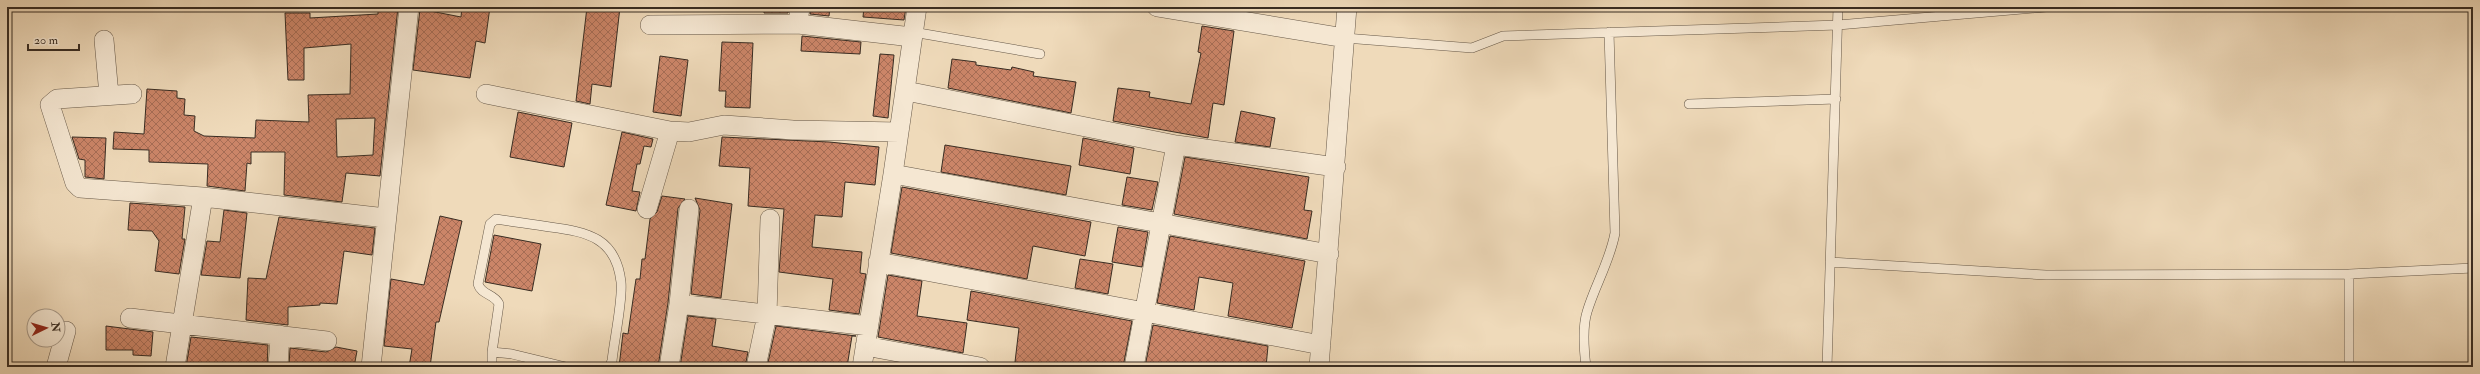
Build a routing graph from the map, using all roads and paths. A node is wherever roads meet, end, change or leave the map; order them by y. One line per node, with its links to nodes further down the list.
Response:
1 (409, 7): 29 (street)
2 (917, 7): 11 (street)
3 (1157, 7): 12 (street)
4 (1347, 7): 12 (street)
5 (1838, 7): 8 (lane)
6 (2046, 7): 8 (lane)
7 (799, 15): 9 (street); 11 (street)
8 (1838, 24): 10 (lane); 19 (lane)
9 (650, 25)
10 (1609, 32): 12 (lane); 62 (lane)
11 (912, 35): 14 (lane); 15 (street)
12 (1345, 38): 24 (street)
13 (104, 40): 18 (street)
14 (1040, 54)
15 (906, 91): 22 (street); 23 (street)
16 (132, 94): 18 (street)
17 (486, 94): 21 (street)
18 (109, 96): 26 (street)
19 (1836, 99): 20 (lane); 34 (lane)
20 (1689, 104)
21 (670, 131): 22 (street); 27 (street)
22 (899, 132): 25 (street)
23 (1176, 145): 24 (street); 31 (street)
24 (1336, 167): 32 (street)
25 (893, 174): 31 (street); 33 (street)
26 (203, 197): 29 (street); 41 (street)
27 (647, 209)
28 (689, 209): 37 (street)
29 (386, 218): 52 (street)
30 (770, 219): 39 (street)
31 (1161, 223): 32 (street); 38 (street)
32 (1329, 254): 45 (street)
33 (878, 262): 38 (street); 42 (street)
34 (1830, 262): 36 (lane); 63 (lane)
35 (2473, 268): 36 (lane)
36 (2349, 274): 64 (lane)
37 (679, 304): 39 (street); 56 (street)
38 (1143, 312): 45 (street); 60 (street)
39 (766, 315): 42 (street); 57 (street)
40 (130, 318): 41 (street)
41 (183, 323): 43 (street); 50 (street)
42 (869, 326): 46 (street)
43 (280, 335): 44 (street); 51 (street)
44 (327, 340)
45 (1321, 345): 61 (street)
46 (865, 346): 58 (street); 59 (street)
47 (61, 348): 49 (street)
48 (492, 352): 53 (lane); 54 (lane); 55 (lane)
49 (56, 367)
50 (175, 367)
51 (278, 367)
52 (371, 367)
53 (492, 367)
54 (566, 367)
55 (609, 367)
56 (669, 367)
57 (756, 367)
58 (862, 367)
59 (980, 367)
60 (1134, 367)
61 (1319, 367)
62 (1586, 367)
63 (1827, 367)
64 (2349, 367)

